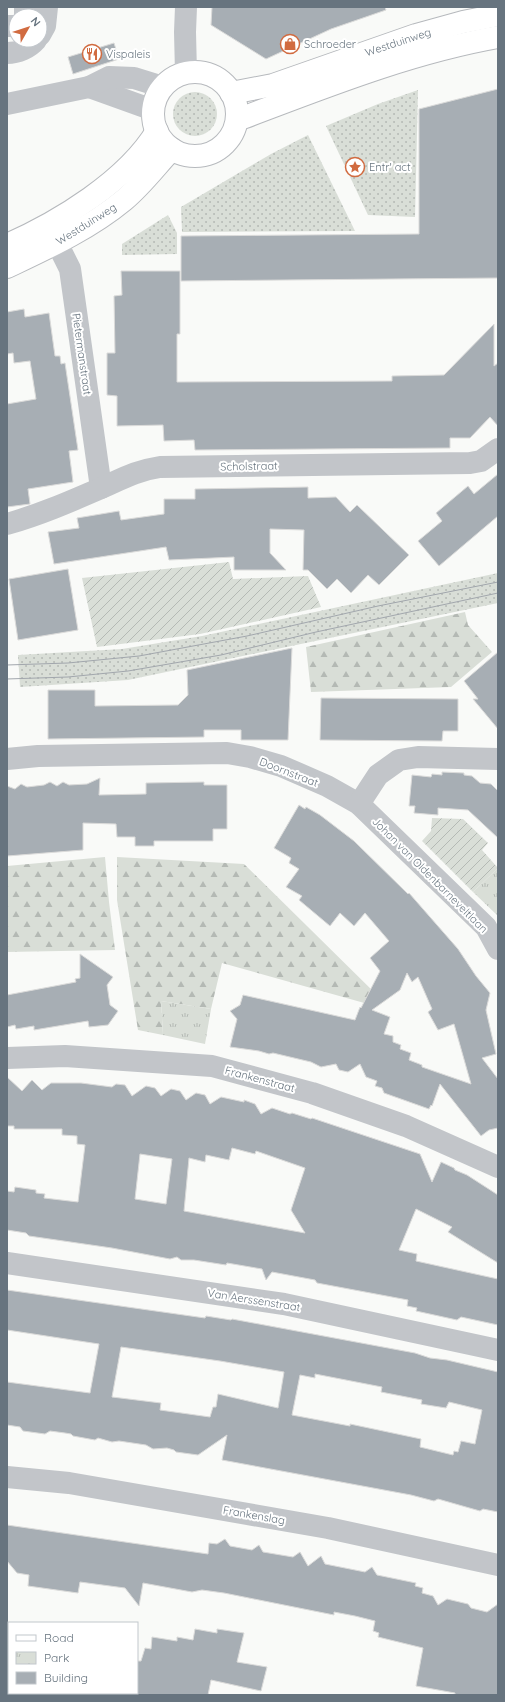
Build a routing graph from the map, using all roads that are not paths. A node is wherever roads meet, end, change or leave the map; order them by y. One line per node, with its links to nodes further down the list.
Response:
1 (186, 7): 6 (street)
2 (498, 15): 9 (main road, Westduinweg)
3 (498, 37): 12 (main road, Westduinweg)
4 (26, 48): 5 (street)
5 (7, 52)
6 (186, 73): 8 (main road); 9 (main road)
7 (89, 87): 8 (street); 10 (street); 11 (street)
8 (163, 87): 11 (main road)
9 (231, 93): 12 (main road)
10 (7, 104)
11 (153, 110): 13 (main road)
12 (237, 120): 14 (main road)
13 (157, 132): 14 (main road); 15 (main road, Westduinweg)
14 (172, 149): 15 (main road, Westduinweg)
15 (52, 234): 16 (main road, Westduinweg); 17 (main road, Westduinweg); 19 (street, Pietermanstraat)
16 (7, 245)
17 (7, 267)
18 (498, 449): 19 (street, Scholstraat)
19 (101, 488): 20 (street, Scholstraat)
20 (7, 524)
21 (7, 759): 23 (street, Doornstraat)
22 (498, 759): 23 (street)
23 (359, 804): 24 (street, Johan van Oldenbarneveltlaan)
24 (498, 949)
25 (7, 1058): 26 (street, Frankenstraat)
26 (498, 1167)
27 (7, 1263): 28 (street, Van Aerssenstraat)
28 (498, 1350)
29 (7, 1477): 30 (street, Frankenslag)
30 (498, 1565)

